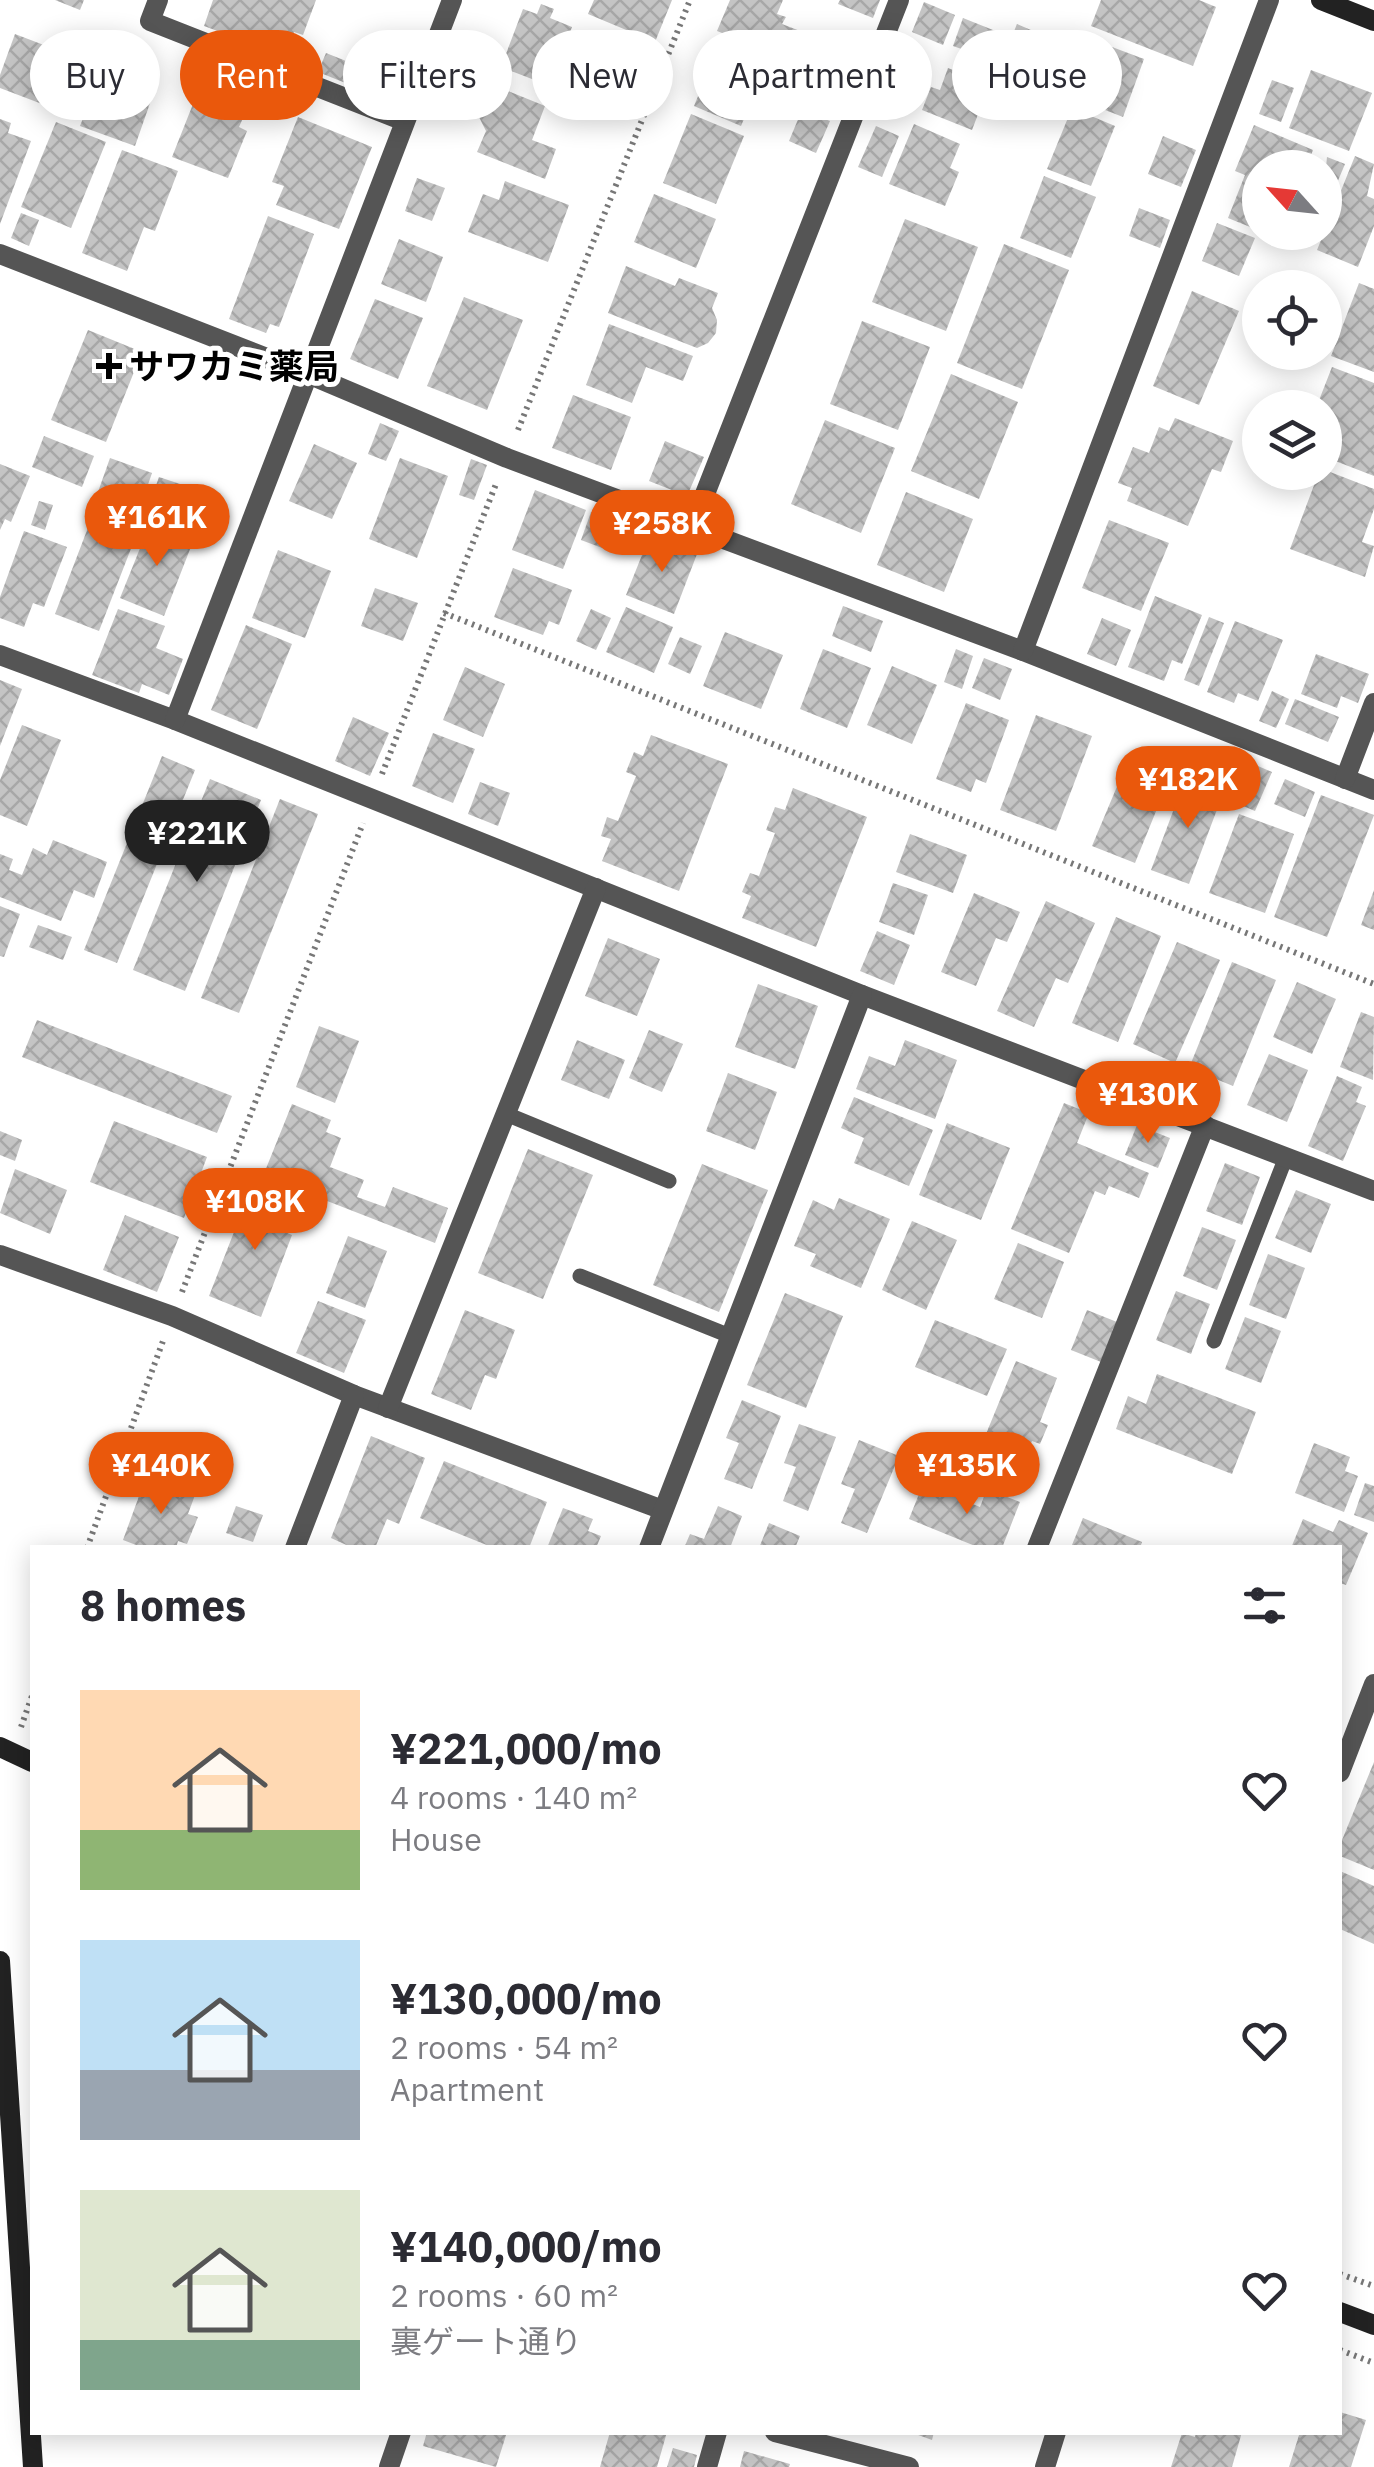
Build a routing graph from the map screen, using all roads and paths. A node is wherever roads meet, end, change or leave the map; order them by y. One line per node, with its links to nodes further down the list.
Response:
1 (158, 0): 7 (street)
2 (452, 0): 7 (street)
3 (899, 0): 10 (street)
4 (1270, 0): 12 (street)
5 (1321, 0): 6 (street)
6 (1374, 20)
7 (404, 121): 9 (street)
8 (0, 254): 9 (street)
9 (308, 374): 10 (street); 15 (street)
10 (692, 527): 12 (street)
11 (444, 613): 19 (path)
12 (1024, 651): 16 (street)
13 (0, 655): 15 (street)
14 (1374, 703): 16 (street)
15 (175, 720): 18 (street)
16 (1345, 779): 17 (street)
17 (1374, 790)
18 (596, 888): 20 (street); 21 (street)
19 (1374, 984)
20 (862, 994): 22 (street); 28 (street)
21 (506, 1114): 24 (lane); 31 (street)
22 (1205, 1125): 23 (street); 35 (street)
23 (1286, 1157): 25 (street); 29 (lane)
24 (668, 1180)
25 (1374, 1191)
26 (0, 1255): 30 (street)
27 (580, 1276): 28 (lane)
28 (730, 1336): 32 (street)
29 (1214, 1341)
30 (354, 1395): 31 (street); 33 (street)
31 (388, 1408): 32 (street)
32 (663, 1510): 34 (street)
33 (295, 1545)
34 (650, 1545)
35 (1039, 1545)
36 (1374, 1684): 41 (street)
37 (30, 1701): 38 (path)
38 (21, 1726)
39 (0, 1747): 40 (street)
40 (30, 1761)
41 (1342, 1767)
42 (0, 1961): 43 (street)
43 (25, 2227): 50 (street)
44 (1342, 2275): 45 (path)
45 (1374, 2286)
46 (1342, 2313): 47 (street)
47 (1374, 2325)
48 (1342, 2351): 49 (path)
49 (1374, 2363)
50 (30, 2377)
51 (32, 2435): 56 (street)
52 (399, 2435): 57 (street)
53 (716, 2435): 58 (street)
54 (786, 2435): 59 (street)
55 (1055, 2435): 60 (street)
56 (33, 2467)
57 (389, 2467)
58 (707, 2467)
59 (909, 2467)
60 (1044, 2467)

